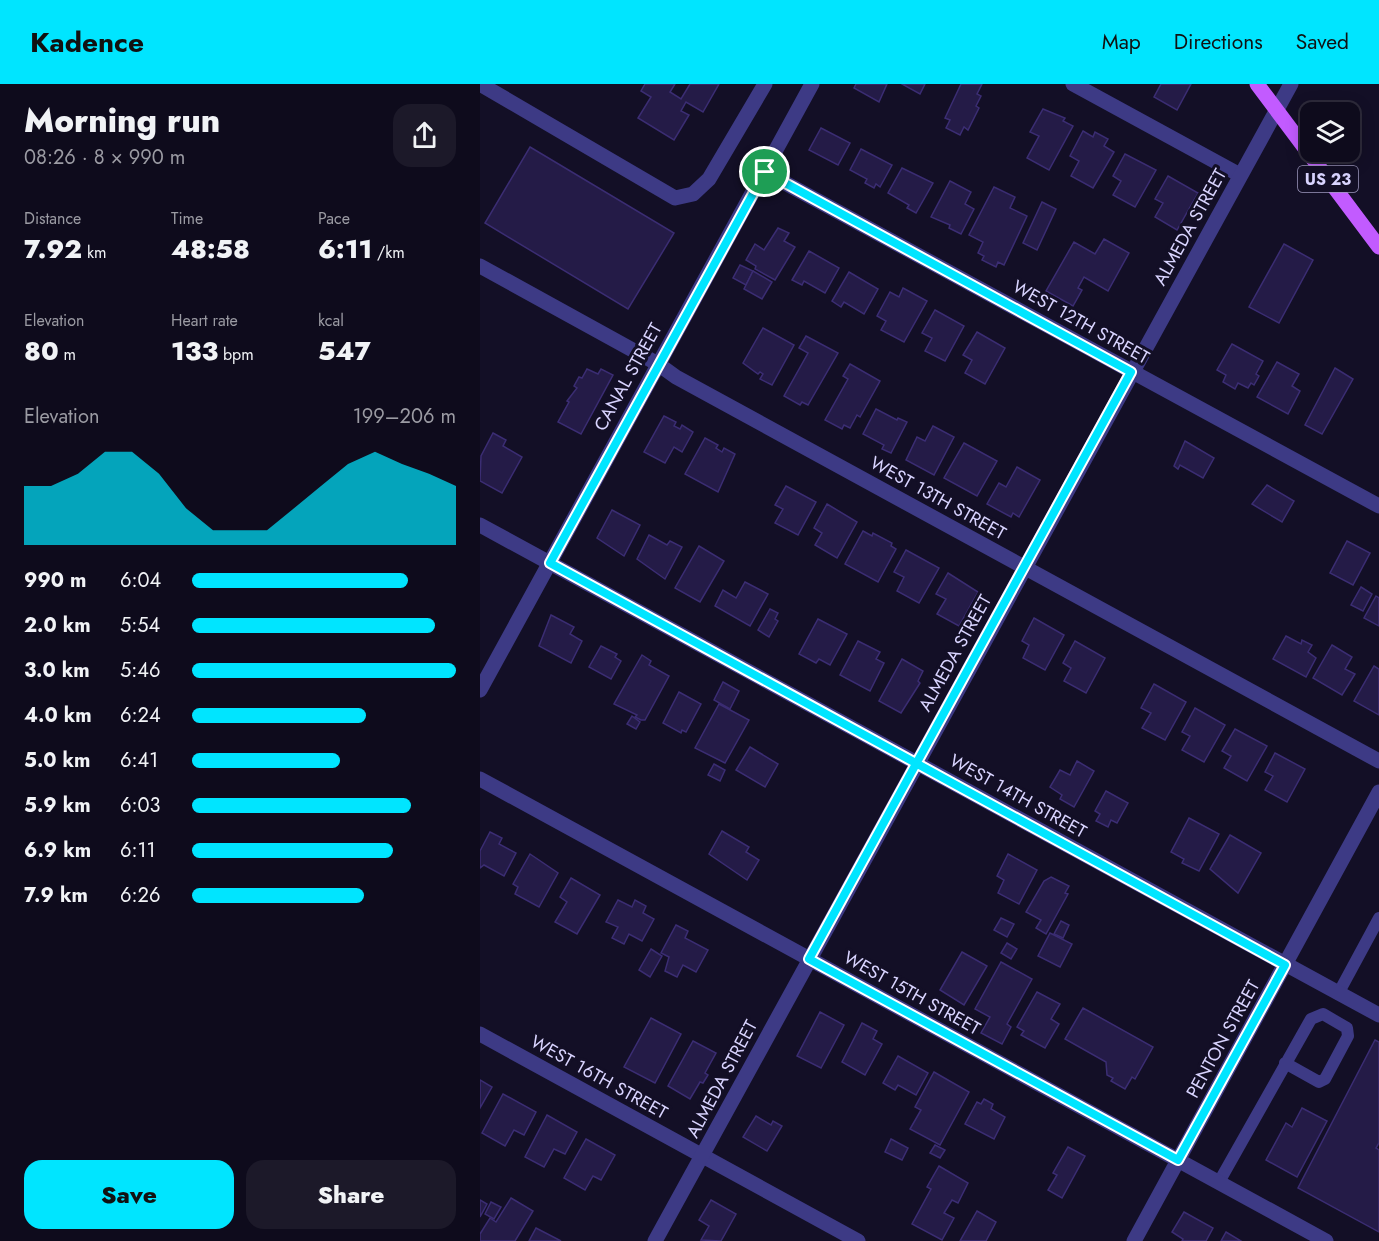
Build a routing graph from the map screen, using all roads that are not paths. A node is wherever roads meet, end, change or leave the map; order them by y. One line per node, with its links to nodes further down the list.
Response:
1 (480, 84): 6 (street)
2 (812, 84): 8 (street, CANAL STREET)
3 (1073, 84): 9 (street)
4 (1257, 84): 7 (main road, US 23)
5 (1291, 84): 7 (street, ALMEDA STREET)
6 (761, 91)
7 (1277, 111): 9 (street, ALMEDA STREET); 10 (main road, US 23)
8 (765, 172): 12 (street, CANAL STREET); 13 (street, WEST 12TH STREET)
9 (1240, 175): 13 (street, ALMEDA STREET)
10 (1379, 247)
11 (480, 266): 12 (street, WEST 13TH STREET)
12 (658, 364): 16 (street, CANAL STREET); 17 (street, WEST 13TH STREET)
13 (1131, 372): 14 (street, WEST 12TH STREET); 17 (street, ALMEDA STREET)
14 (1379, 506)
15 (480, 525): 16 (street, WEST 14TH STREET)
16 (550, 563): 18 (street, CANAL STREET); 20 (street, WEST 14TH STREET)
17 (1025, 567): 19 (street, WEST 13TH STREET); 20 (street, ALMEDA STREET)
18 (480, 690)
19 (1379, 761)
20 (917, 763): 24 (street, ALMEDA STREET); 25 (street, WEST 14TH STREET)
21 (480, 779): 24 (street, WEST 15TH STREET)
22 (1379, 792): 25 (street, PENTON STREET)
23 (1379, 918): 26 (lane)
24 (809, 959): 30 (street, ALMEDA STREET); 31 (street, WEST 15TH STREET)
25 (1285, 965): 26 (street, WEST 14TH STREET); 31 (street, PENTON STREET)
26 (1338, 994): 27 (street, WEST 14TH STREET)
27 (1379, 1015)
28 (480, 1034): 30 (street, WEST 16TH STREET)
29 (1285, 1063): 29 (lane); 32 (lane)
30 (702, 1156): 33 (street, ALMEDA STREET); 34 (street, WEST 16TH STREET)
31 (1178, 1160): 32 (street, WEST 15TH STREET); 35 (street, PENTON STREET)
32 (1219, 1182): 36 (street, WEST 15TH STREET)
33 (655, 1241)
34 (858, 1241)
35 (1134, 1241)
36 (1326, 1241)

